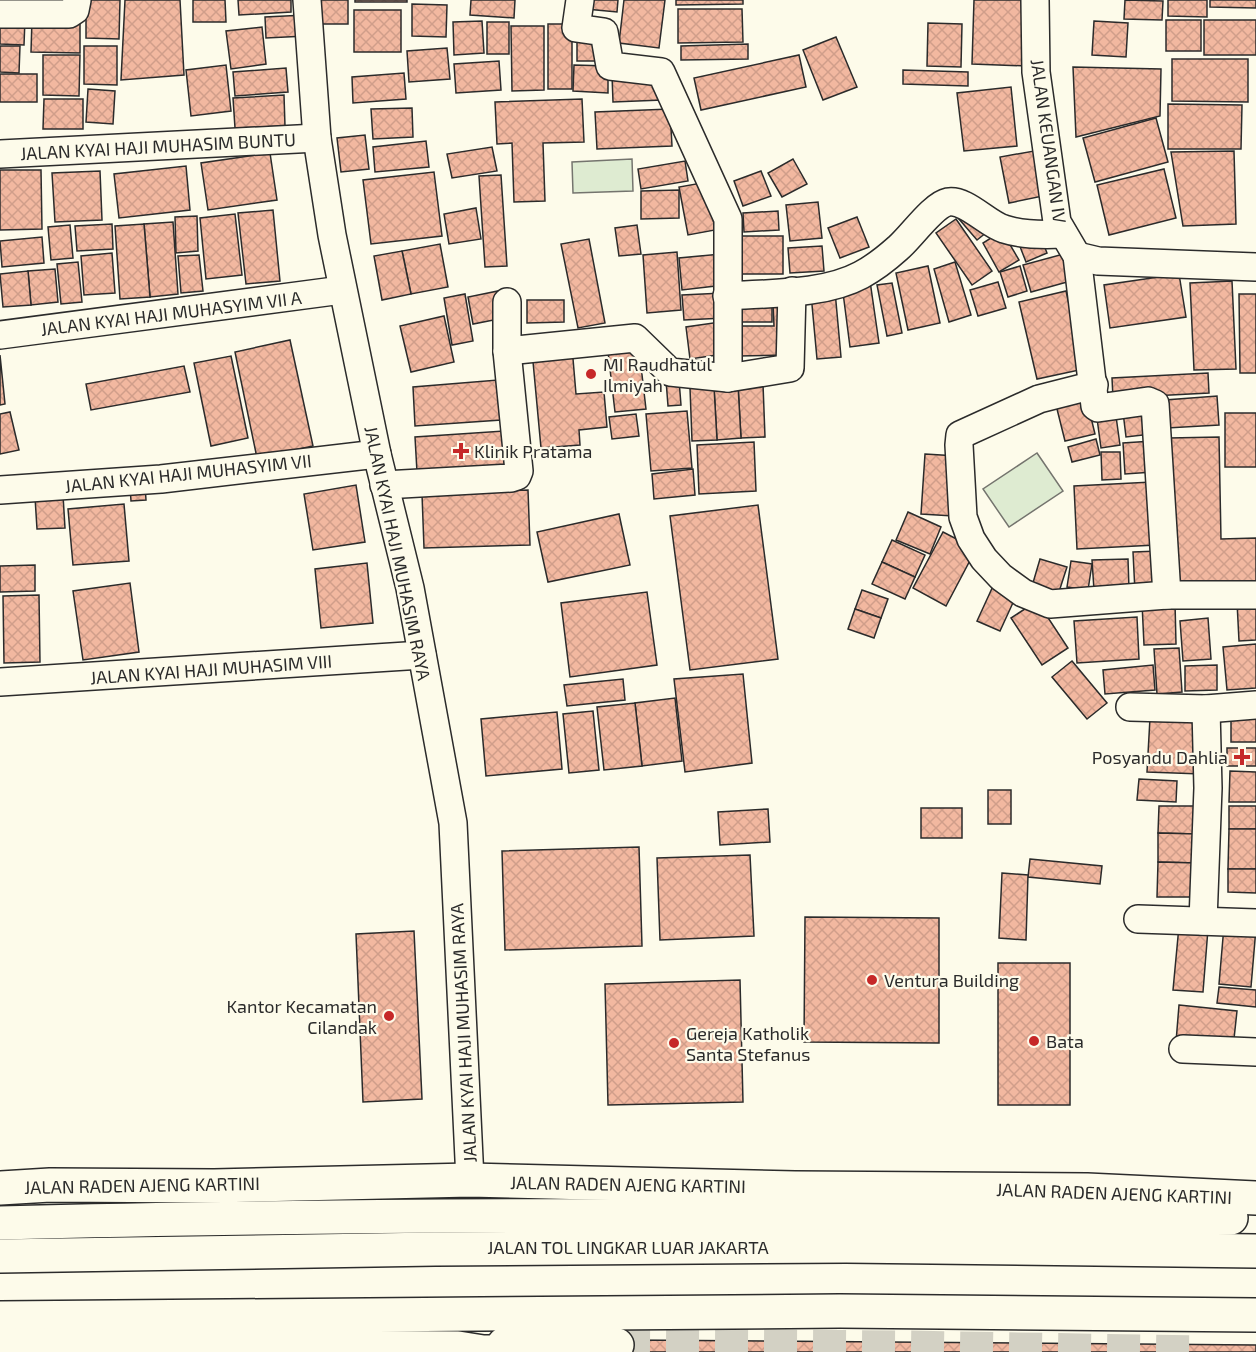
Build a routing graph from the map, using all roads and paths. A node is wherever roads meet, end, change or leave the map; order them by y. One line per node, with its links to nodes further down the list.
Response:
1 (77, 0): 5 (street)
2 (307, 0): 6 (street, JALAN KYAI HAJI MUHASIM RAYA)
3 (580, 0): 12 (street)
4 (1035, 0): 8 (street, JALAN KEUANGAN IV)
5 (0, 14)
6 (317, 138): 7 (street, JALAN KYAI HAJI MUHASIM BUNTU); 10 (street, JALAN KYAI HAJI MUHASIM RAYA)
7 (0, 154)
8 (1070, 245): 9 (street); 11 (street); 17 (street, JALAN KEUANGAN IV)
9 (1256, 267)
10 (342, 290): 14 (street, JALAN KYAI HAJI MUHASYIM VII A); 18 (street, JALAN KYAI HAJI MUHASIM RAYA)
11 (792, 291): 12 (street); 16 (street)
12 (727, 296): 16 (street)
13 (507, 302): 15 (street)
14 (0, 335)
15 (507, 351): 16 (street); 19 (street)
16 (728, 378)
17 (1094, 385): 21 (street, JALAN KEUANGAN IV); 21 (street)
18 (377, 454): 19 (street, JALAN KYAI HAJI MUHASIM RAYA); 20 (street, JALAN KYAI HAJI MUHASYIM VII)
19 (384, 485): 23 (street, JALAN KYAI HAJI MUHASIM RAYA)
20 (0, 490)
21 (1167, 595): 22 (street)
22 (1256, 595)
23 (422, 655): 24 (street, JALAN KYAI HAJI MUHASIM VIII); 33 (street, JALAN KYAI HAJI MUHASIM RAYA)
24 (0, 682)
25 (1256, 705): 27 (street)
26 (1130, 707): 27 (street)
27 (1206, 709): 29 (street)
28 (1138, 919): 29 (street)
29 (1203, 921): 30 (street)
30 (1256, 923)
31 (1183, 1049): 32 (street)
32 (1256, 1052)
33 (470, 1180): 34 (highway, JALAN RADEN AJENG KARTINI); 35 (highway, JALAN RADEN AJENG KARTINI)
34 (0, 1188)
35 (1256, 1198)
36 (1256, 1217): 37 (highway)
37 (0, 1223)
38 (1256, 1251): 39 (highway, JALAN TOL LINGKAR LUAR JAKARTA)
39 (0, 1256)
40 (1256, 1315): 41 (highway)
41 (0, 1318)
42 (0, 1345): 44 (highway)
43 (617, 1345): 44 (highway)
44 (458, 1348): 45 (highway)
45 (528, 1352)

